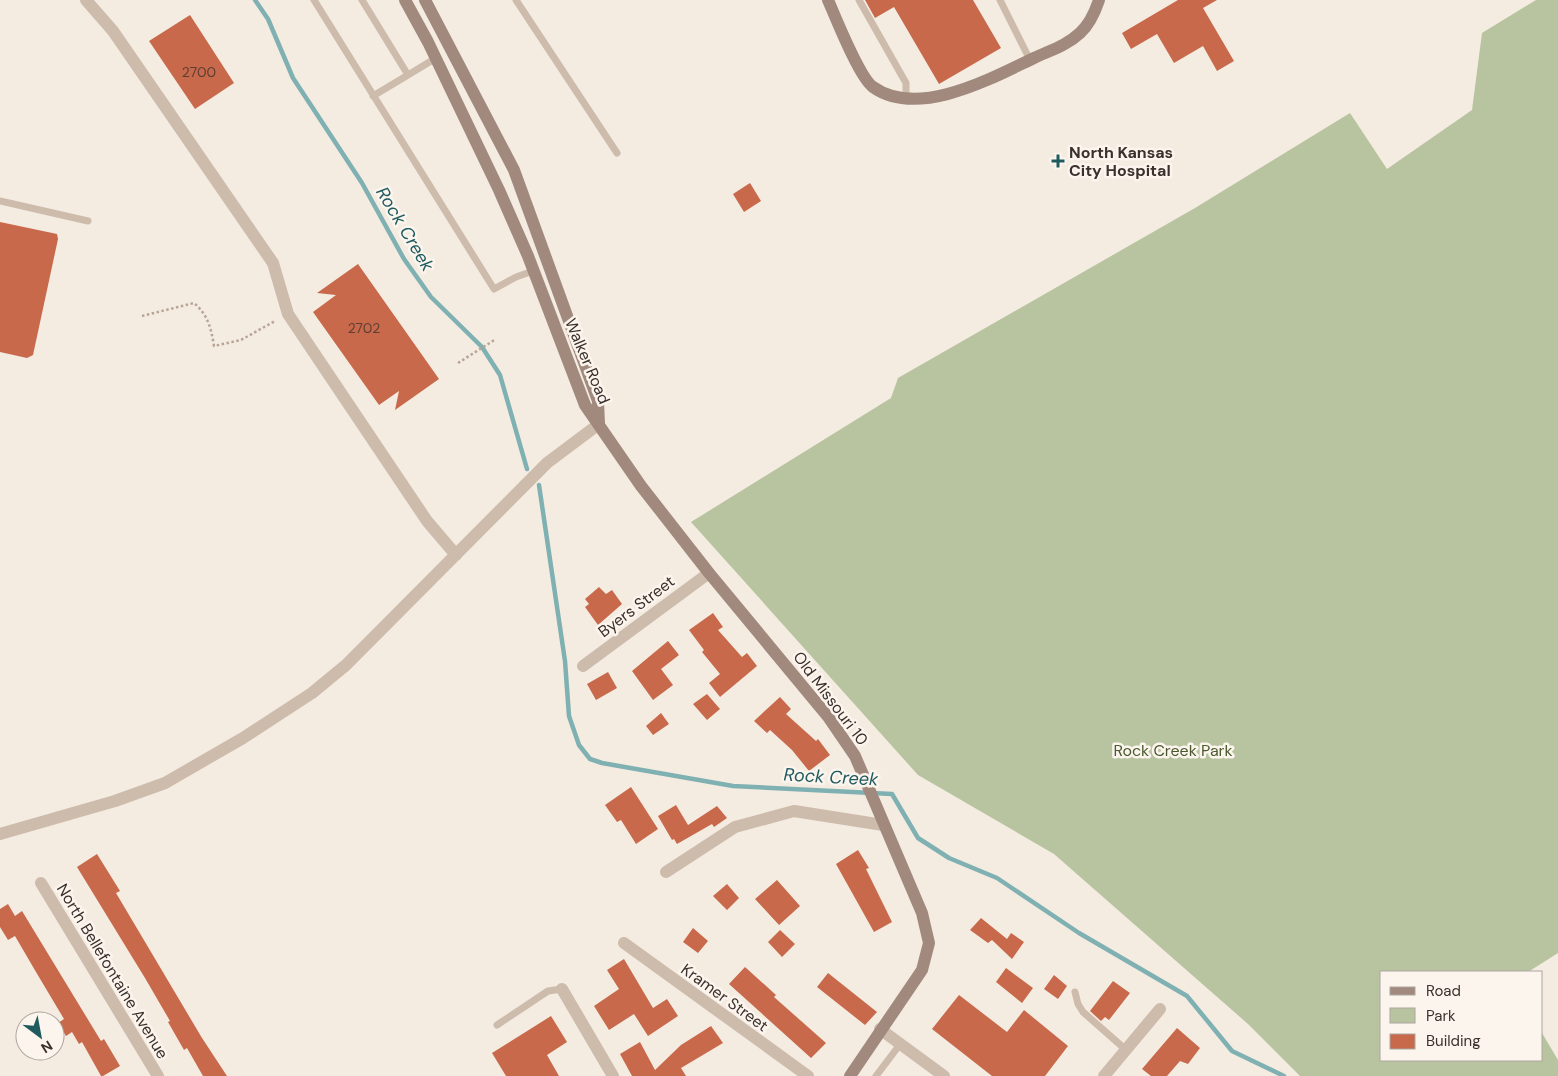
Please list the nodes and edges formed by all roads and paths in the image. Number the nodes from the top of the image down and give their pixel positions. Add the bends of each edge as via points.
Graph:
1 (86, 0) edge
2 (314, 0) edge
3 (362, 0) edge
4 (405, 0) edge
5 (425, 0) edge
6 (516, 0) edge
7 (828, 0) edge
8 (859, 0) edge
9 (1000, 0) edge
10 (1098, 0) edge
11 (452, 52) junction
12 (436, 58) junction
13 (1030, 60) junction
14 (408, 75) junction
15 (374, 96) junction
16 (906, 99) junction
17 (617, 153) dead end
18 (0, 201) edge
19 (88, 222) dead end
20 (549, 266) junction
21 (533, 271) junction
22 (288, 314) junction
23 (142, 316) dead end
24 (496, 339) dead end
25 (458, 363) dead end
26 (599, 424) junction
27 (456, 555) junction
28 (708, 573) junction
29 (583, 666) dead end
30 (883, 825) junction
31 (0, 834) edge
32 (666, 872) dead end
33 (41, 883) dead end
34 (624, 943) dead end
35 (562, 990) joint
36 (1075, 992) dead end
37 (1160, 1008) dead end
38 (497, 1025) dead end
39 (880, 1029) junction
40 (901, 1043) junction
41 (1125, 1049) junction
42 (937, 1074) edge
43 (852, 1075) edge
44 (158, 1076) edge
45 (613, 1076) edge
46 (808, 1076) edge
47 (876, 1076) edge
48 (1104, 1076) edge

1 - 22 street via 113,31 273,263
2 - 15 lane
3 - 14 lane
4 - 12 street, Walker Road
5 - 11 street, Walker Road
6 - 17 lane
7 - 16 street via 856,61 872,86 890,96
8 - 16 lane via 906,83
9 - 13 lane
10 - 13 street via 1082,31 1067,44
11 - 12 street
11 - 20 street, Walker Road via 514,170
12 - 14 lane
12 - 21 street, Walker Road via 499,190
13 - 16 street via 989,79 943,94
14 - 15 lane
15 - 21 lane via 494,290
18 - 19 lane
20 - 21 street
20 - 26 street, Walker Road via 598,401
21 - 26 street, Walker Road via 585,405
22 - 23 path via 241,340 214,346 211,326 204,311 194,303
22 - 27 street via 427,521
24 - 25 path
26 - 27 street via 547,463
26 - 28 street, Old Missouri 10 via 641,486
27 - 31 street via 346,665 312,693 243,738 165,783
28 - 29 street, Byers Street
28 - 30 street, Old Missouri 10 via 829,718 866,776
30 - 32 street via 794,811 735,827
30 - 39 street, Old Missouri 10 via 922,913 929,943 922,970
33 - 44 street, North Bellefontaine Avenue
34 - 46 street, Kramer Street
35 - 38 lane via 548,991
35 - 45 street
36 - 41 lane via 1083,1012
37 - 41 street
39 - 40 street
39 - 43 street, Old Missouri 10
40 - 42 street
40 - 47 lane
41 - 48 street

